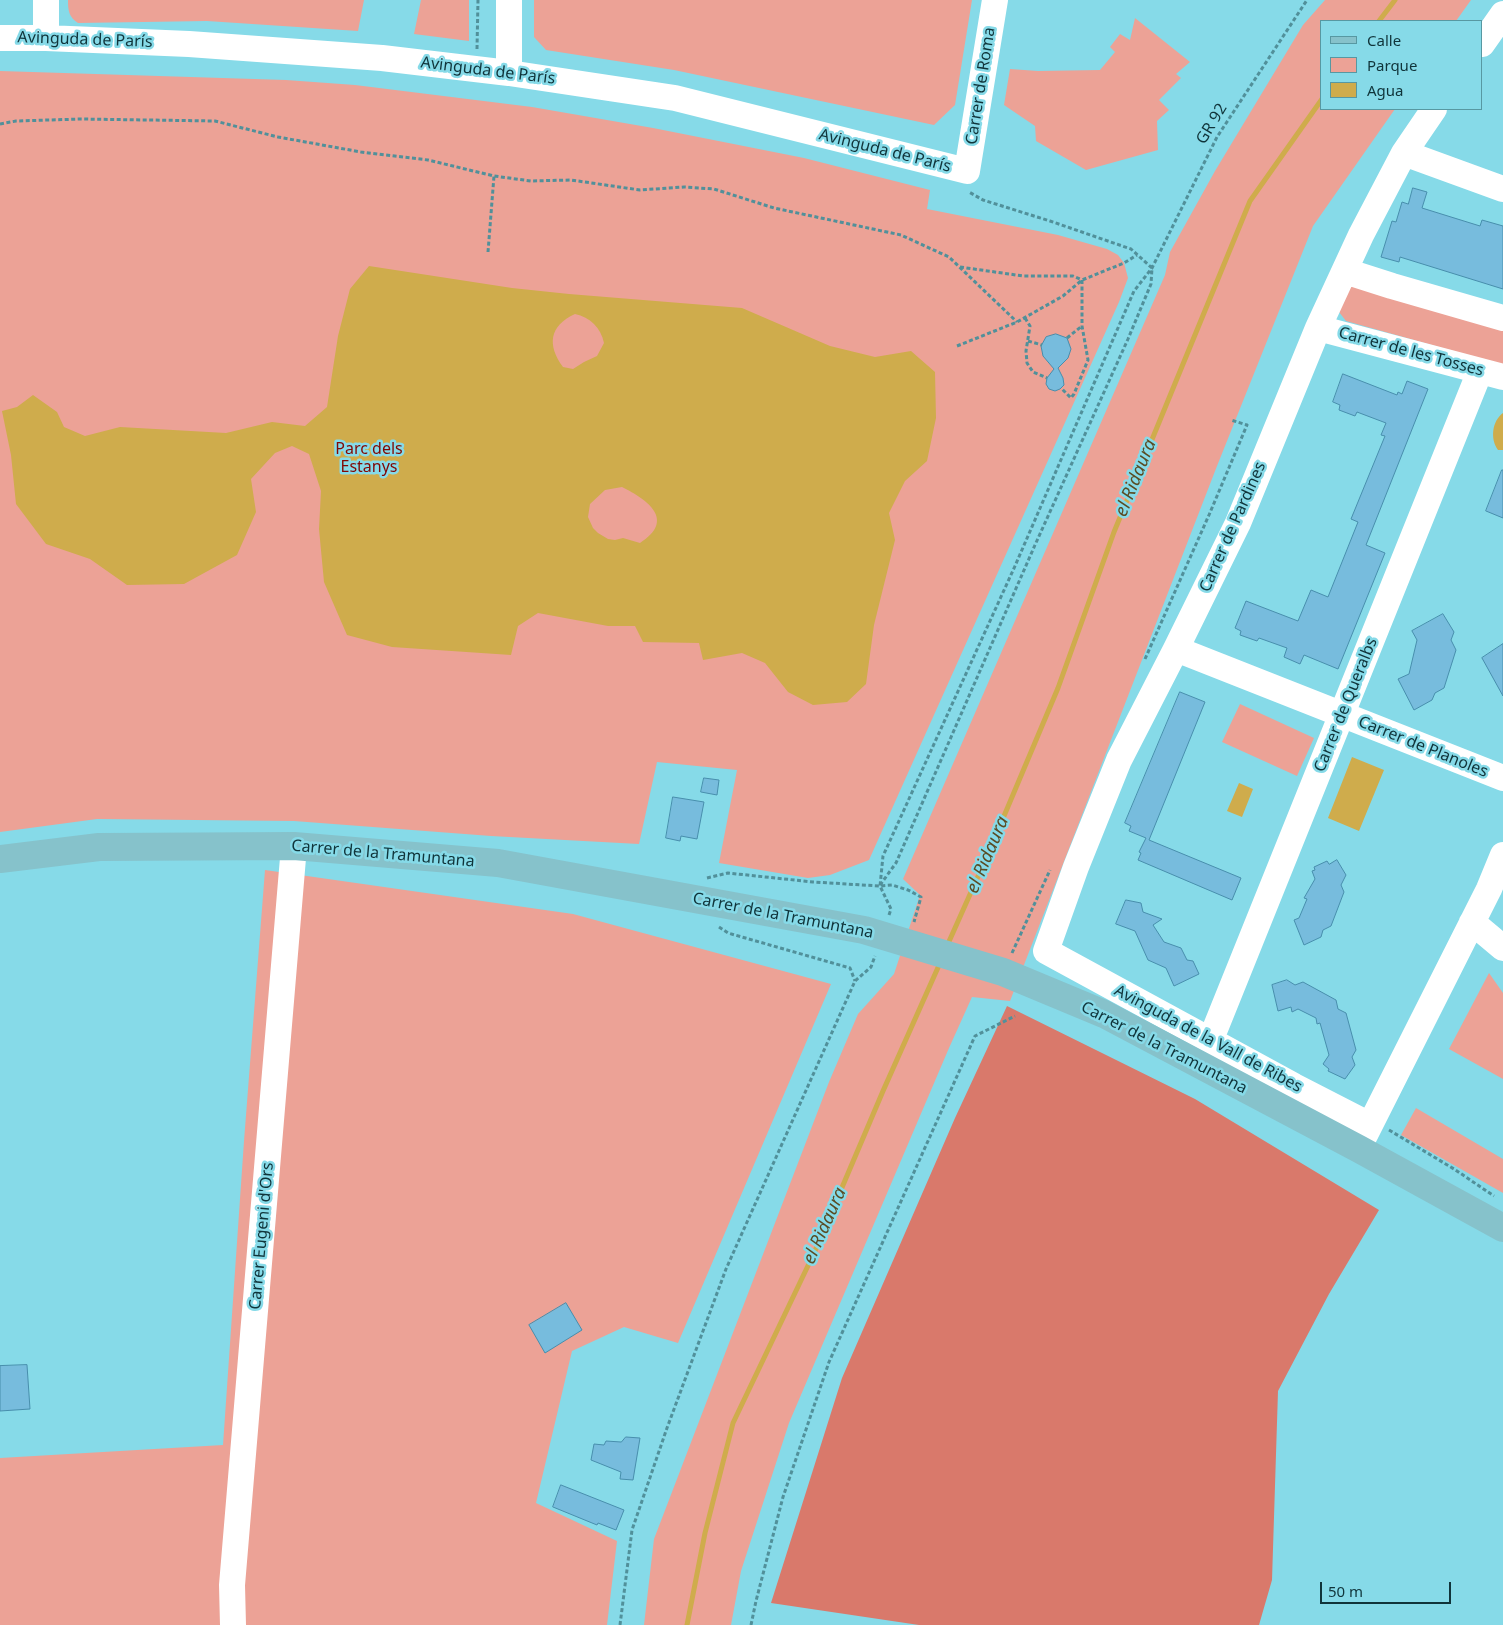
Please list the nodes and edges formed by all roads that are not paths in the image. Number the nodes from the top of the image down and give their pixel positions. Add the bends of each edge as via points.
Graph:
1 (46, 0) edge
2 (509, 0) edge
3 (995, 0) edge
4 (1503, 14) edge
5 (0, 38) edge
6 (46, 38) junction
7 (1483, 43) edge
8 (509, 73) junction
9 (1433, 110) edge
10 (1404, 153) junction
11 (967, 171) joint
12 (1503, 189) edge
13 (1345, 271) junction
14 (1503, 318) edge
15 (1318, 328) junction
16 (1492, 374) edge
17 (1176, 649) junction
18 (1342, 714) junction
19 (1503, 778) edge
20 (294, 846) junction
21 (1503, 855) edge
22 (0, 858) edge
23 (1472, 922) junction
24 (1503, 948) edge
25 (1046, 951) joint
26 (1211, 1039) junction
27 (1372, 1121) junction
28 (1358, 1149) junction
29 (1503, 1228) edge
30 (233, 1625) edge

1 - 6 street
2 - 8 street
3 - 11 street, Carrer de Roma
4 - 7 street
5 - 6 street, Avinguda de París
6 - 8 street, Avinguda de París via 373,57
8 - 11 street, Avinguda de París via 675,98
9 - 10 street, Carrer de Pardines
10 - 12 street
10 - 13 street, Carrer de Pardines
13 - 14 street
13 - 15 street, Carrer de Pardines
15 - 16 street, Carrer de les Tosses
15 - 17 street, Carrer de Pardines via 1238,524
16 - 18 street, Carrer de Queralbs
17 - 18 street, Carrer de Planoles
17 - 25 street, Carrer de Pardines via 1119,760
18 - 19 street, Carrer de Planoles
18 - 26 street, Carrer de Queralbs
20 - 22 main road, Carrer de la Tramuntana via 99,847
20 - 28 main road, Carrer de la Tramuntana via 498,863 864,930 1003,972 1104,1014
20 - 30 street, Carrer Eugeni d'Ors via 232,1585
21 - 23 street
23 - 24 street
23 - 27 street
25 - 26 street, Avinguda de la Vall de Ribes
26 - 27 street, Avinguda de la Vall de Ribes via 1294,1086
27 - 28 street
28 - 29 main road, Carrer de la Tramuntana

